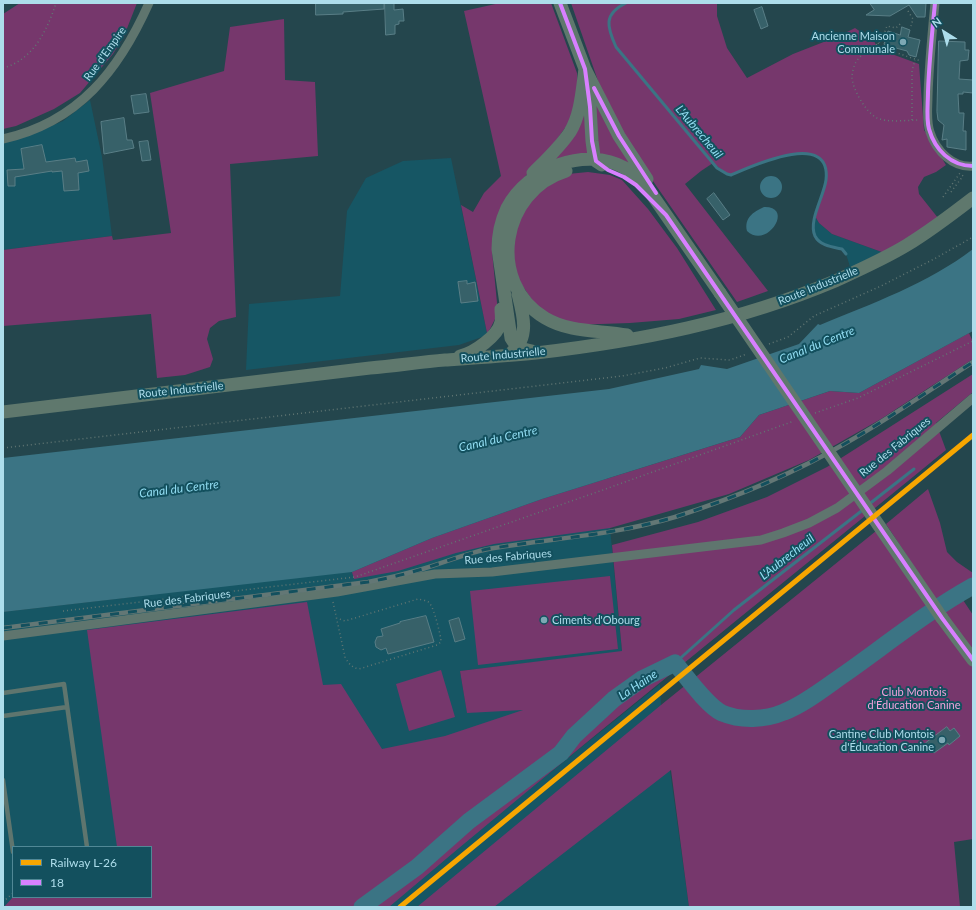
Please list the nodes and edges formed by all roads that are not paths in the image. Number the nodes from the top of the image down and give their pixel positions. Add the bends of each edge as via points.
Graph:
1 (149, 3) edge
2 (560, 3) edge
3 (935, 3) edge
4 (585, 69) junction
5 (3, 138) edge
6 (596, 160) junction
7 (970, 166) edge
8 (608, 170) junction
9 (521, 189) junction
10 (973, 198) edge
11 (666, 215) junction
12 (680, 235) junction
13 (498, 249) junction
14 (515, 286) junction
15 (643, 337) junction
16 (518, 346) junction
17 (538, 353) junction
18 (507, 356) junction
19 (442, 360) junction
20 (973, 398) edge
21 (3, 412) edge
22 (3, 636) edge
23 (973, 660) edge
24 (3, 693) edge
25 (67, 707) junction
26 (3, 716) edge
27 (3, 780) edge
28 (12, 846) edge
29 (87, 846) edge

1 - 5 street, Rue d'Empire via 119,60 95,90 54,120
2 - 4 main road
3 - 7 street via 929,63 930,132 945,155 956,164
4 - 6 main road
4 - 9 main road via 580,107 571,131
4 - 12 main road via 619,136 673,217
6 - 8 main road
6 - 9 main road via 555,166 544,171
6 - 11 main road via 615,164 632,172 646,186
8 - 11 main road via 636,185
8 - 14 main road via 578,169 564,172 546,180 526,199 513,221 510,232 510,271
9 - 13 main road via 501,222
10 - 15 main road, Route Industrielle via 906,246 808,292 758,310 696,327
11 - 12 main road
12 - 23 main road, bridge
13 - 16 main road via 509,332 514,344
13 - 19 main road via 501,312 498,329 467,355
14 - 15 main road via 531,307 553,322 578,330
14 - 16 main road via 524,320
15 - 17 main road, Route Industrielle
16 - 17 main road
16 - 18 main road
17 - 18 main road, Route Industrielle
18 - 19 main road, Route Industrielle
19 - 21 main road, Route Industrielle
20 - 22 street, Rue des Fabriques via 887,471 837,508 783,534 761,540 492,572 435,574 331,592
24 - 25 lane via 64,684
25 - 26 lane
25 - 29 lane
27 - 28 lane

